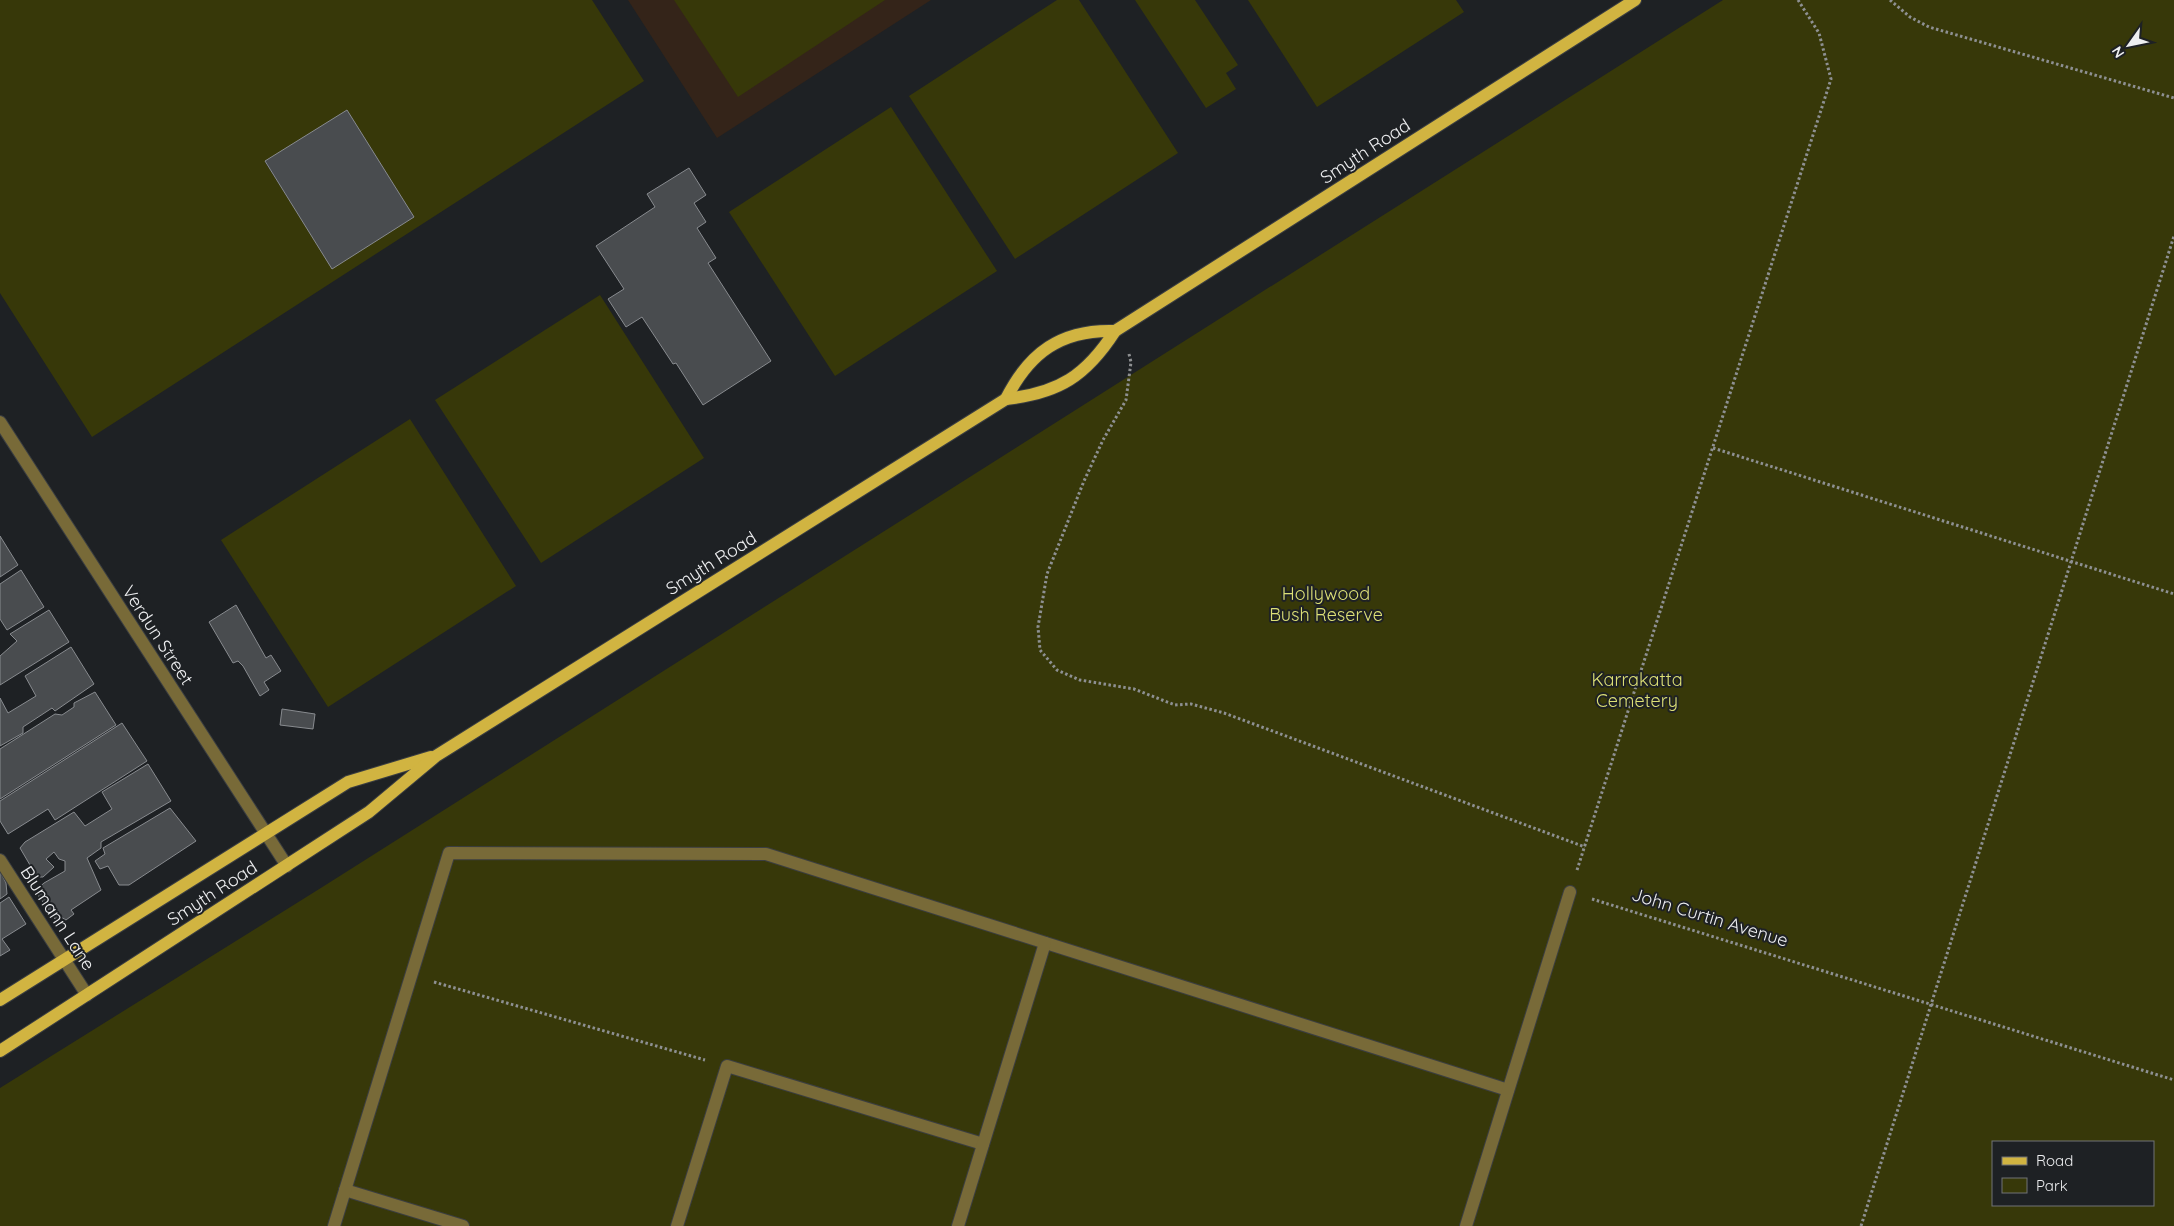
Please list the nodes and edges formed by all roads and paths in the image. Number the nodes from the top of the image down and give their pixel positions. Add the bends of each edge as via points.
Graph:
1 (1635, 0) edge
2 (1798, 0) edge
3 (1890, 0) edge
4 (2174, 98) edge
5 (2174, 236) edge
6 (1119, 329) junction
7 (1006, 399) junction
8 (0, 422) edge
9 (1713, 448) junction
10 (2070, 562) junction
11 (2174, 594) edge
12 (436, 756) junction
13 (266, 833) junction
14 (1585, 847) junction
15 (0, 860) edge
16 (287, 866) junction
17 (1570, 892) junction
18 (1045, 943) junction
19 (64, 960) junction
20 (411, 975) junction
21 (87, 995) junction
22 (0, 1000) edge
23 (1930, 1004) junction
24 (0, 1051) edge
25 (727, 1066) junction
26 (2174, 1080) edge
27 (1508, 1090) junction
28 (983, 1144) junction
29 (345, 1190) junction
30 (334, 1226) edge
31 (463, 1226) edge
32 (677, 1226) edge
33 (958, 1226) edge
34 (1466, 1226) edge
35 (1861, 1226) edge

1 - 6 main road, Smyth Road
2 - 9 path via 1819,34 1831,79
3 - 4 path via 1910,17 1929,27
5 - 10 path
6 - 7 main road, Smyth Road via 1099,355 1068,381 1049,391
6 - 7 main road, Smyth Road via 1082,334 1043,350 1016,379
6 - 14 path via 1131,362 1126,400 1102,440 1047,574 1038,627 1039,642 1040,650 1057,670 1080,680 1134,688 1175,705 1191,704 1224,713
7 - 12 main road, Smyth Road
8 - 13 street, Verdun Street
9 - 10 path
9 - 14 path
10 - 11 path
10 - 23 path
12 - 13 main road, Smyth Road via 348,782
12 - 16 main road, Smyth Road via 369,812
13 - 16 street, Verdun Street
13 - 19 main road, Smyth Road
14 - 17 path
15 - 19 street, Blumann Lane
16 - 21 main road, Smyth Road
17 - 23 path, John Curtin Avenue
17 - 27 street
18 - 20 street via 766,854 449,853
18 - 27 street
18 - 28 street
19 - 21 street, Blumann Lane
19 - 22 main road, Smyth Road
20 - 25 path
20 - 29 street
21 - 24 main road, Smyth Road
23 - 26 path, John Curtin Avenue
23 - 35 path
25 - 28 street
25 - 32 street
27 - 34 street
28 - 33 street
29 - 30 street
29 - 31 street

